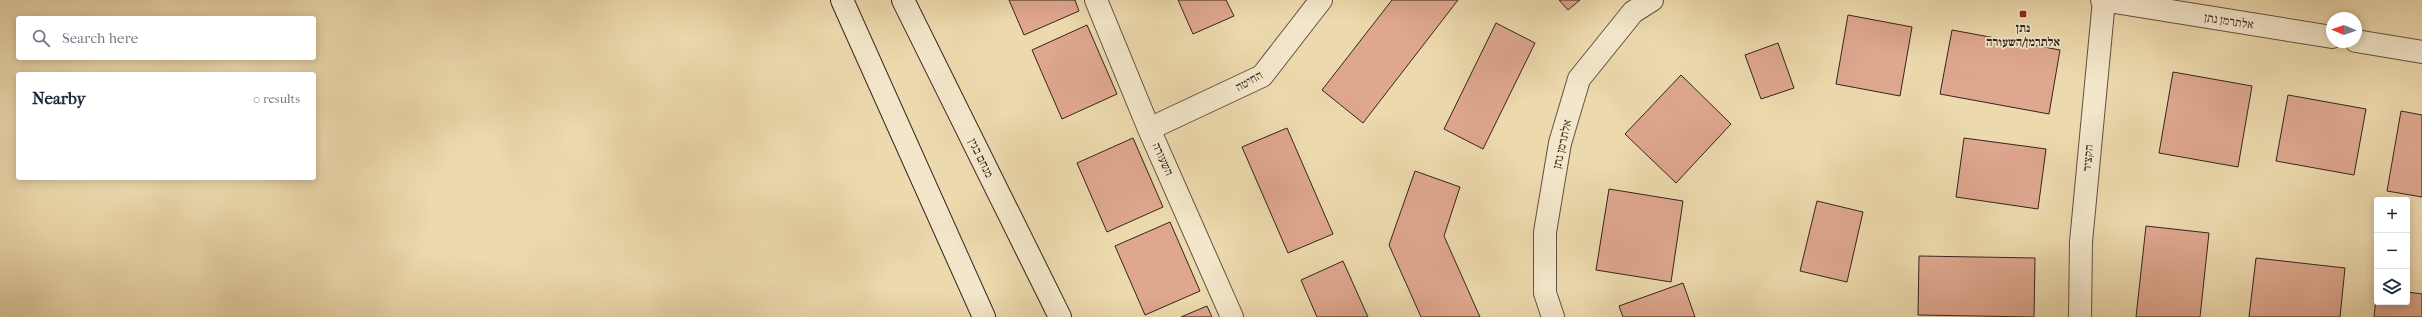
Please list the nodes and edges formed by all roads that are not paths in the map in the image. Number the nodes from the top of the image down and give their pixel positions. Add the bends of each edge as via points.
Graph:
1 (842, 0) edge
2 (903, 0) edge
3 (1096, 0) edge
4 (1321, 0) edge
5 (1652, 0) edge
6 (2103, 0) edge
7 (2326, 36) edge
8 (2362, 42) edge
9 (2422, 52) edge
10 (1149, 129) junction
11 (984, 317) edge
12 (1060, 317) edge
13 (1232, 317) edge
14 (1553, 317) edge
15 (2080, 317) edge

1 - 11 street
2 - 12 street, מנחם בגין
3 - 10 street, השעורה
4 - 10 street, החיטה via 1262,76
5 - 14 street, אלתרמן נתן via 1633,12 1579,79 1560,143 1545,232 1545,292
6 - 7 street, אלתרמן נתן
6 - 15 street, הקציר via 2081,242
8 - 9 street
10 - 13 street, השעורה

